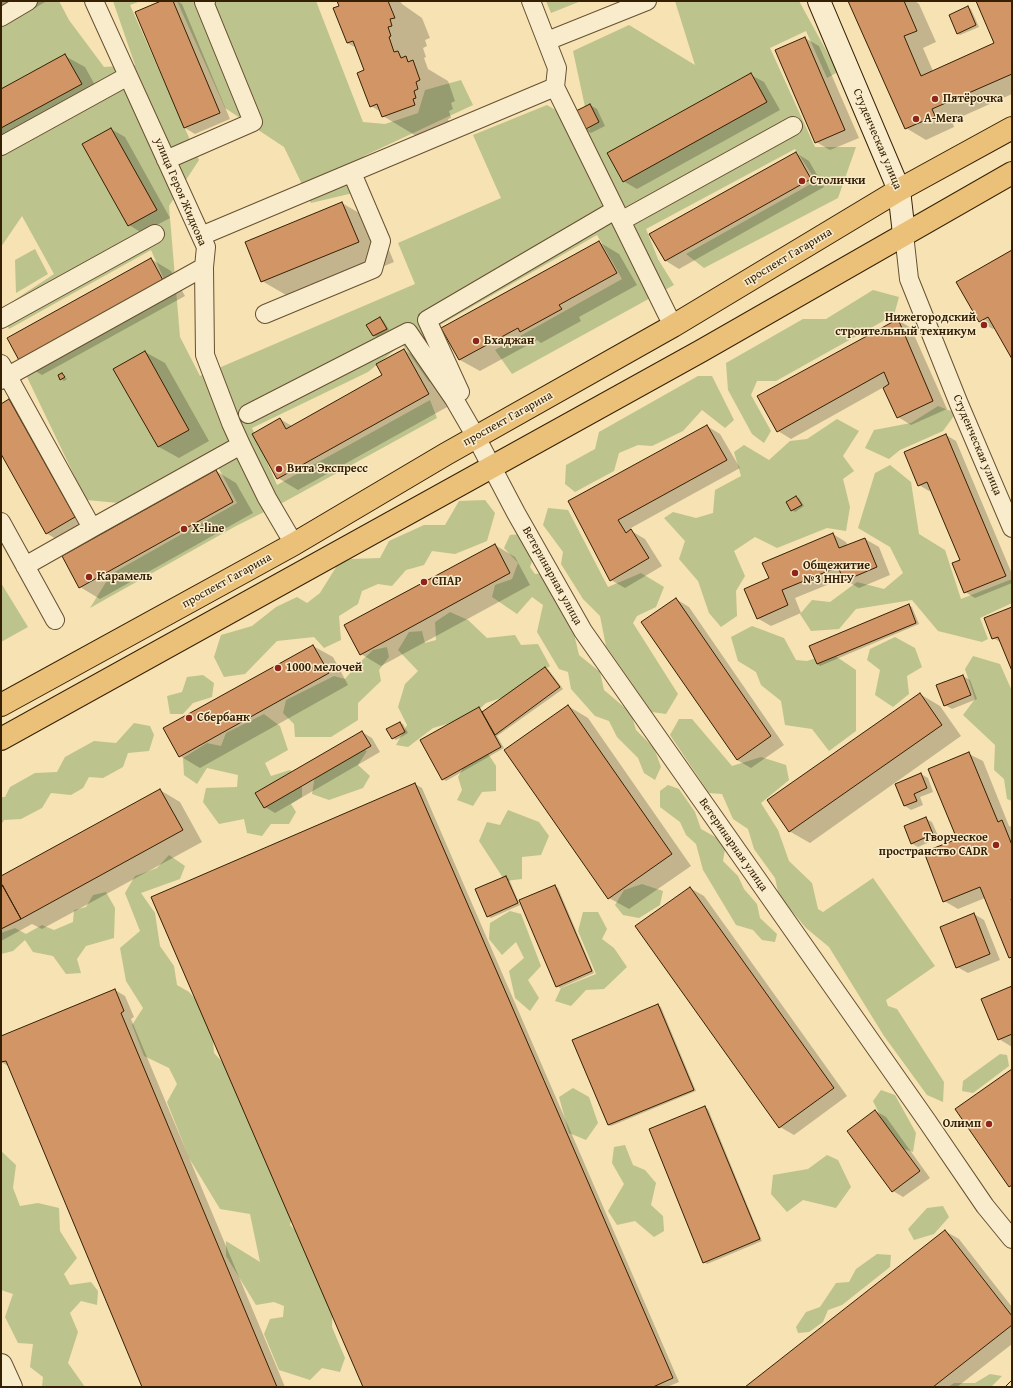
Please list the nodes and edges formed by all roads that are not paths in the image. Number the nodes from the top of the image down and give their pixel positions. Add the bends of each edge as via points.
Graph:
1 (28, 1) edge
2 (94, 1) edge
3 (206, 1) edge
4 (531, 1) edge
5 (647, 1) edge
6 (819, 1) edge
7 (1, 17) edge
8 (547, 41) junction
9 (128, 76) junction
10 (555, 87) junction
11 (793, 126) dead end
12 (1012, 128) edge
13 (1, 146) edge
14 (166, 160) junction
15 (352, 173) junction
16 (1012, 173) edge
17 (899, 190) junction
18 (618, 216) junction
19 (155, 234) dead end
20 (904, 234) junction
21 (201, 236) junction
22 (204, 267) junction
23 (265, 314) dead end
24 (1, 319) edge
25 (673, 326) junction
26 (3, 373) edge
27 (248, 414) dead end
28 (480, 435) junction
29 (241, 445) junction
30 (492, 467) junction
31 (1, 522) edge
32 (92, 528) junction
33 (1012, 528) edge
34 (294, 544) junction
35 (25, 566) junction
36 (54, 620) dead end
37 (1, 705) edge
38 (1, 739) edge
39 (1012, 1239) edge
40 (1, 1365) edge
41 (11, 1387) edge

1 - 7 street
2 - 9 street, улица Героя Жидкова
3 - 14 street via 204,2 253,122
4 - 8 street
5 - 8 street
6 - 17 main road, Студенческая улица
8 - 10 street via 558,68
9 - 13 street
9 - 14 street, улица Героя Жидкова
10 - 15 street
10 - 18 street
11 - 18 street
12 - 17 main road, проспект Гагарина
14 - 21 street, улица Героя Жидкова
15 - 21 street
15 - 23 street via 381,241 373,269
16 - 20 main road
17 - 20 main road, Студенческая улица
17 - 25 main road, проспект Гагарина
18 - 25 street
18 - 28 street via 427,320
19 - 24 street
20 - 30 main road
20 - 33 street, Студенческая улица via 909,280
21 - 22 street, улица Героя Жидкова via 206,247
22 - 26 street
22 - 29 street, улица Героя Жидкова via 205,355
25 - 28 main road, проспект Гагарина
26 - 32 street
27 - 28 street via 408,332
28 - 30 street, Ветеринарная улица
28 - 34 main road, проспект Гагарина
29 - 32 street
29 - 34 street, улица Героя Жидкова via 267,498
30 - 38 main road
30 - 39 street, Ветеринарная улица via 582,631 985,1206
31 - 35 street
32 - 35 street
34 - 37 main road, проспект Гагарина
35 - 36 street
40 - 41 main road

